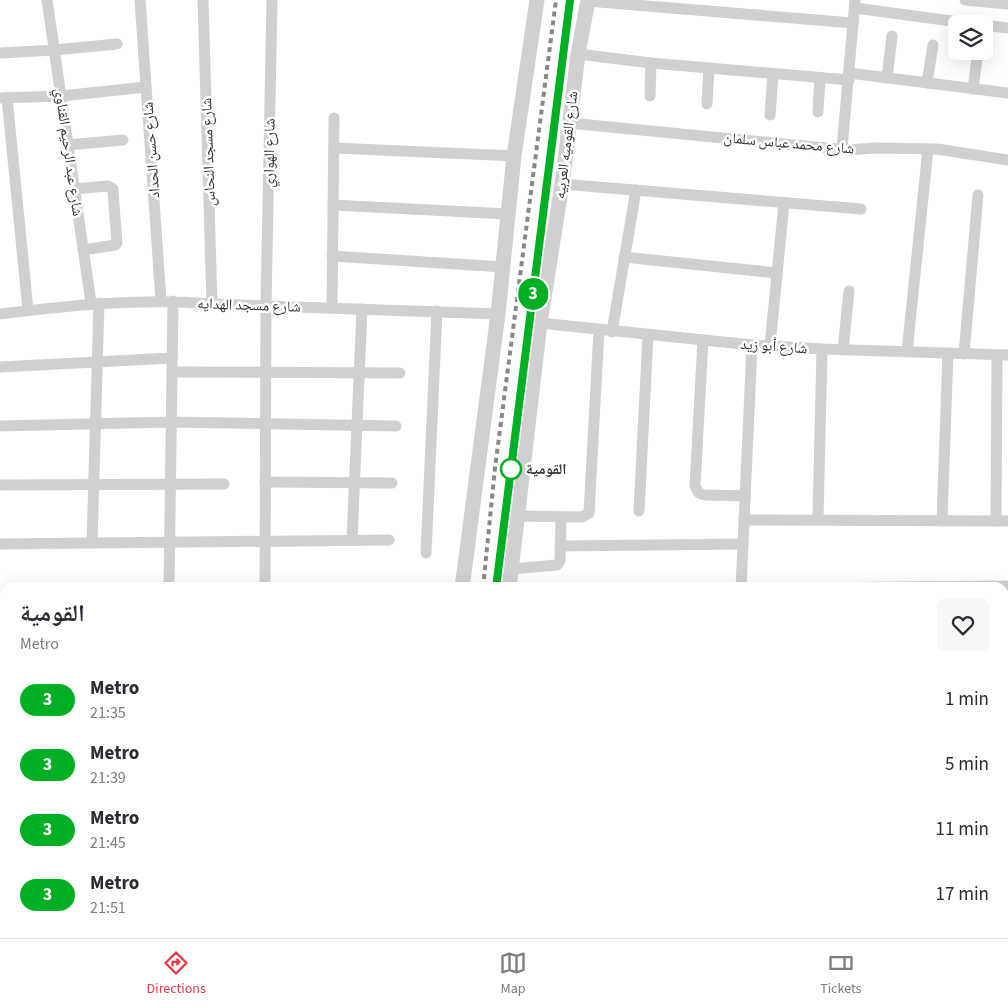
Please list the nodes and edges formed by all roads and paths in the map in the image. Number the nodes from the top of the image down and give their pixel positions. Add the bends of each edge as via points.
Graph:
1 (47, 0) edge
2 (140, 0) edge
3 (203, 0) edge
4 (272, 0) edge
5 (537, 0) edge
6 (587, 0) edge
7 (965, 0) edge
8 (855, 4) edge
9 (1008, 4) edge
10 (948, 20) edge
11 (853, 24) junction
12 (993, 26) edge
13 (1008, 28) edge
14 (892, 36) dead end
15 (117, 44) dead end
16 (933, 45) dead end
17 (54, 50) junction
18 (0, 53) edge
19 (578, 54) junction
20 (977, 60) edge
21 (651, 63) junction
22 (709, 68) junction
23 (773, 74) junction
24 (849, 77) junction
25 (820, 78) junction
26 (887, 78) junction
27 (927, 83) junction
28 (146, 88) junction
29 (973, 89) junction
30 (1008, 93) edge
31 (61, 96) junction
32 (650, 96) dead end
33 (3, 98) edge
34 (707, 104) dead end
35 (818, 112) dead end
36 (770, 115) dead end
37 (334, 118) dead end
38 (569, 123) junction
39 (123, 140) dead end
40 (68, 145) junction
41 (334, 148) junction
42 (842, 149) junction
43 (928, 149) junction
44 (514, 156) junction
45 (1008, 160) edge
46 (562, 184) junction
47 (74, 189) junction
48 (636, 190) junction
49 (978, 195) dead end
50 (784, 202) junction
51 (333, 205) junction
52 (862, 209) dead end
53 (508, 214) junction
54 (83, 250) junction
55 (332, 256) junction
56 (624, 257) junction
57 (503, 267) junction
58 (777, 273) junction
59 (849, 291) dead end
60 (167, 301) junction
61 (95, 303) junction
62 (212, 304) junction
63 (266, 306) junction
64 (332, 308) junction
65 (362, 309) junction
66 (28, 310) junction
67 (437, 311) junction
68 (0, 314) edge
69 (498, 314) junction
70 (540, 323) junction
71 (599, 330) junction
72 (612, 332) junction
73 (648, 335) junction
74 (703, 340) junction
75 (752, 345) junction
76 (770, 346) junction
77 (822, 350) junction
78 (843, 350) junction
79 (907, 352) junction
80 (948, 353) junction
81 (964, 354) junction
82 (1003, 355) edge
83 (172, 358) junction
84 (97, 362) junction
85 (0, 367) edge
86 (172, 372) junction
87 (266, 372) junction
88 (360, 373) junction
89 (400, 373) dead end
90 (172, 422) junction
91 (96, 424) junction
92 (266, 424) junction
93 (357, 425) junction
94 (0, 426) edge
95 (396, 426) dead end
96 (266, 482) junction
97 (355, 483) junction
98 (392, 483) dead end
99 (94, 484) junction
100 (171, 484) junction
101 (224, 484) dead end
102 (0, 485) edge
103 (745, 496) junction
104 (639, 511) dead end
105 (518, 516) junction
106 (561, 518) junction
107 (744, 520) junction
108 (818, 520) junction
109 (942, 521) junction
110 (996, 521) junction
111 (1008, 521) edge
112 (352, 540) junction
113 (390, 540) dead end
114 (265, 541) junction
115 (92, 543) junction
116 (170, 543) junction
117 (0, 544) edge
118 (743, 544) junction
119 (560, 546) junction
120 (426, 553) dead end
121 (512, 569) junction
122 (169, 582) edge
123 (265, 582) edge
124 (463, 582) edge
125 (510, 582) edge
126 (741, 582) edge

1 - 17 street, شارع عبد الرحيم القناوي
2 - 28 street, شارع حسن الحداد
3 - 62 street, شارع مسجد النحاس
4 - 63 street, شارع الهواري
5 - 44 street
6 - 11 street
6 - 19 street, شارع القوميه العربيه
7 - 9 street
8 - 10 street
8 - 11 street
11 - 24 street
12 - 13 street
14 - 26 street
15 - 17 street
16 - 27 street
17 - 18 street
17 - 31 street, شارع عبد الرحيم القناوي
19 - 21 street
19 - 38 street, شارع القوميه العربيه
20 - 29 street
21 - 22 street
21 - 32 street
22 - 23 street
22 - 34 street
23 - 25 street
23 - 36 street
24 - 25 street
24 - 26 street
24 - 42 street
25 - 35 street
26 - 27 street
27 - 29 street
28 - 31 street
28 - 60 street, شارع حسن الحداد
29 - 30 street
31 - 33 street
31 - 40 street, شارع عبد الرحيم القناوي
33 - 66 street
37 - 41 street
38 - 42 street, شارع محمد عباس سلمان
38 - 46 street, شارع القوميه العربيه
39 - 40 street
40 - 47 street, شارع عبد الرحيم القناوي
41 - 44 street
41 - 51 street
42 - 43 street, شارع محمد عباس سلمان
43 - 45 street, شارع محمد عباس سلمان
43 - 79 street
44 - 53 street
46 - 48 street
46 - 70 street, شارع القوميه العربيه
47 - 54 street, شارع عبد الرحيم القناوي
47 - 54 street via 108,186 113,192 117,243
48 - 50 street
48 - 56 street
49 - 81 street
50 - 52 street
50 - 58 street
51 - 53 street
51 - 55 street
53 - 57 street
54 - 61 street, شارع عبد الرحيم القناوي
55 - 57 street
55 - 64 street
56 - 58 street
56 - 72 street
57 - 69 street
58 - 76 street
59 - 78 street
60 - 61 street, شارع مسجد الهدايه
60 - 62 street, شارع مسجد الهدايه
60 - 83 street, شارع حسن الحداد
61 - 66 street, شارع مسجد الهدايه
61 - 84 street, شارع عبد الرحيم القناوي
62 - 63 street, شارع مسجد الهدايه
63 - 64 street, شارع مسجد الهدايه
63 - 87 street, شارع الهواري
64 - 65 street, شارع مسجد الهدايه
65 - 67 street, شارع مسجد الهدايه
65 - 88 street
66 - 68 street, شارع مسجد الهدايه
67 - 69 street, شارع مسجد الهدايه
67 - 120 street
69 - 124 street
70 - 71 street, شارع أبو زيد
70 - 105 street, شارع القوميه العربيه
71 - 72 street, شارع أبو زيد
71 - 106 street via 590,511 585,517
72 - 73 street, شارع أبو زيد
73 - 74 street, شارع أبو زيد
73 - 104 street
74 - 75 street, شارع أبو زيد
74 - 103 street via 695,486 704,495
75 - 76 street, شارع أبو زيد
75 - 103 street
76 - 77 street, شارع أبو زيد
77 - 78 street, شارع أبو زيد
77 - 108 street
78 - 79 street, شارع أبو زيد
79 - 80 street, شارع أبو زيد
80 - 81 street, شارع أبو زيد
80 - 109 street
81 - 82 street, شارع أبو زيد
82 - 110 street
83 - 84 street
83 - 86 street, شارع حسن الحداد
84 - 85 street
84 - 91 street, شارع عبد الرحيم القناوي
86 - 87 street
86 - 90 street, شارع حسن الحداد
87 - 88 street
87 - 92 street, شارع الهواري
88 - 89 street
88 - 93 street
90 - 91 street
90 - 92 street
90 - 100 street, شارع حسن الحداد
91 - 94 street
91 - 99 street, شارع عبد الرحيم القناوي
92 - 93 street
92 - 96 street, شارع الهواري
93 - 95 street
93 - 97 street
96 - 97 street
96 - 114 street, شارع الهواري
97 - 98 street
97 - 112 street
99 - 100 street
99 - 102 street
99 - 115 street, شارع عبد الرحيم القناوي
100 - 101 street
100 - 116 street, شارع حسن الحداد
103 - 107 street
105 - 106 street
105 - 121 street, شارع القوميه العربيه
106 - 119 street
107 - 108 street
107 - 118 street
108 - 109 street
109 - 110 street
110 - 111 street
112 - 113 street
112 - 114 street
114 - 116 street
114 - 123 street, شارع الهواري
115 - 116 street
115 - 117 street
116 - 122 street, شارع حسن الحداد
118 - 119 street
118 - 126 street
119 - 121 street via 560,561 554,567
121 - 125 street, شارع القوميه العربيه

